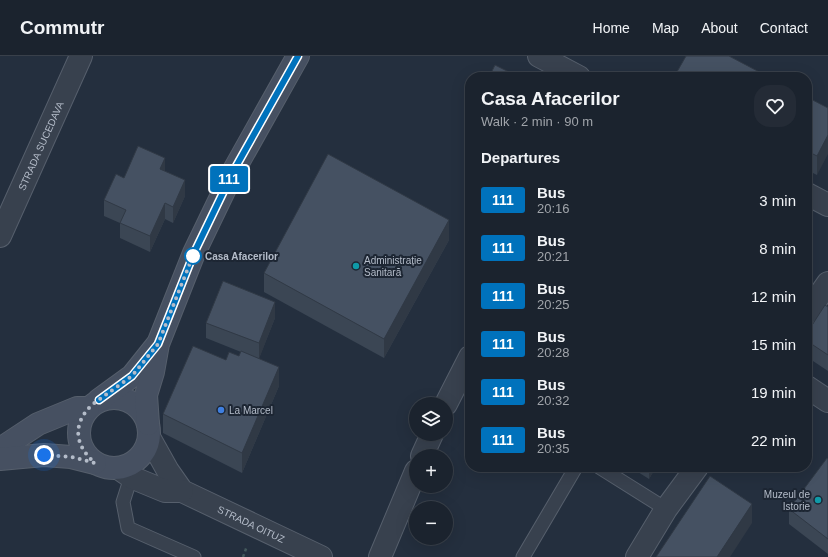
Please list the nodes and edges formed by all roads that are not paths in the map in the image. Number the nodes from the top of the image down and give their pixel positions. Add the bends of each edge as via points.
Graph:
1 (81, 56) edge
2 (298, 56) edge
3 (538, 56) edge
4 (569, 72) edge
5 (812, 197) edge
6 (828, 205) edge
7 (0, 236) edge
8 (828, 283) edge
9 (812, 306) edge
10 (158, 344) junction
11 (465, 368) edge
12 (812, 391) edge
13 (450, 397) edge
14 (828, 401) edge
15 (93, 404) junction
16 (149, 430) junction
17 (0, 449) edge
18 (0, 459) edge
19 (95, 463) junction
20 (573, 472) edge
21 (607, 472) edge
22 (693, 472) edge
23 (124, 473) junction
24 (409, 488) edge
25 (182, 491) junction
26 (666, 509) junction
27 (194, 557) edge
28 (321, 557) edge
29 (380, 557) edge
30 (523, 557) edge
31 (637, 557) edge

1 - 7 street, STRADA SUCEDAVA
2 - 10 street via 234,170 194,253
3 - 4 street
5 - 6 street
8 - 9 street
10 - 15 street via 132,376
10 - 16 street via 146,395
11 - 13 street
12 - 14 street
15 - 16 street via 109,397 129,400 145,415
15 - 17 street via 38,424
15 - 19 street via 82,417 78,437 81,447
16 - 23 street via 146,448
16 - 25 street, STRADA OITUZ via 168,471
18 - 19 street via 44,455 72,457
19 - 23 street
20 - 30 lane
21 - 26 lane
22 - 26 street
23 - 25 street, STRADA OITUZ via 165,492
23 - 27 lane via 123,502 128,528
24 - 29 street
25 - 28 street, STRADA OITUZ
26 - 31 street

